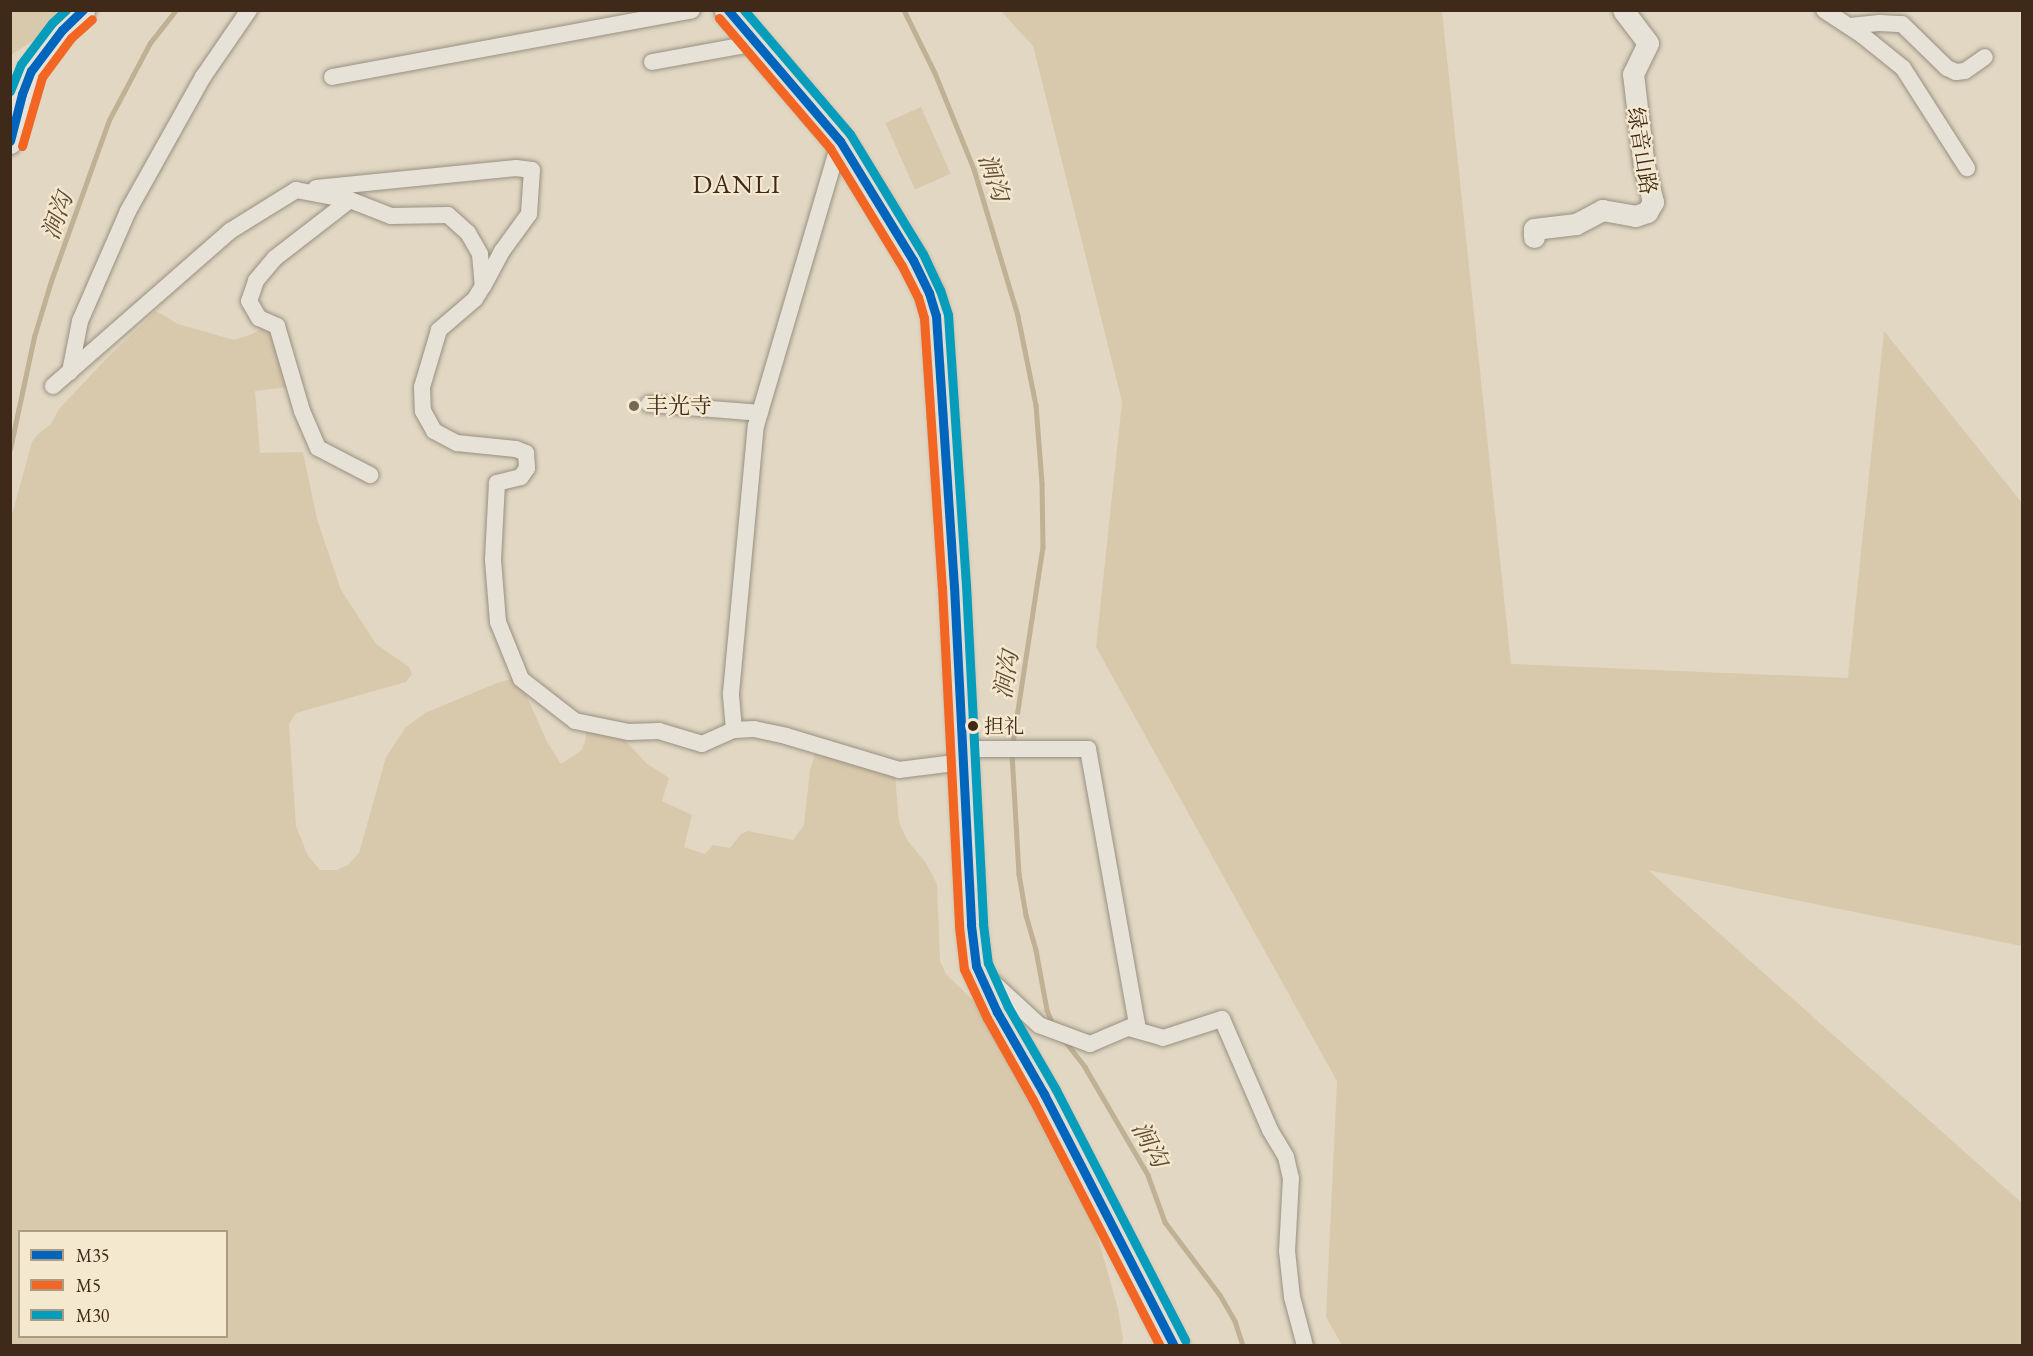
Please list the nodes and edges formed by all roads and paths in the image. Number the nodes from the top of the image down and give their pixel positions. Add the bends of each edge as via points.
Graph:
1 (84, 10) edge
2 (249, 10) edge
3 (692, 10) edge
4 (728, 10) edge
5 (1623, 10) edge
6 (1824, 10) edge
7 (1850, 26) junction
8 (757, 43) junction
9 (1985, 57) dead end
10 (652, 62) dead end
11 (332, 77) dead end
12 (840, 141) junction
13 (10, 143) edge
14 (1967, 168) dead end
15 (296, 190) junction
16 (350, 200) junction
17 (1534, 237) dead end
18 (483, 286) junction
19 (70, 372) junction
20 (53, 386) dead end
21 (649, 404) dead end
22 (760, 413) junction
23 (370, 475) dead end
24 (734, 730) junction
25 (962, 756) junction
26 (976, 966) junction
27 (1129, 1028) junction
28 (1174, 1346) edge
29 (1305, 1346) edge

1 - 13 street via 62,30 31,71
2 - 19 street via 203,77 128,211 80,321
3 - 11 street
4 - 8 highway
5 - 17 street, 绿音山路 via 1648,43 1633,74 1644,167 1653,202 1647,212 1635,216 1602,210 1576,224 1534,229
6 - 7 street
7 - 9 street via 1902,24 1956,72 1965,71
7 - 14 street via 1903,69
8 - 10 street
8 - 12 highway
12 - 22 street
12 - 25 highway via 913,260 936,316
15 - 16 street
15 - 18 street via 516,168 532,170 529,214
15 - 19 street via 230,231
16 - 18 street via 391,216 448,215 468,233 480,254
16 - 23 street via 276,258 255,281 249,301 259,318 277,326 302,411 318,448
18 - 24 street via 475,299 439,330 422,387 423,411 434,432 457,442 516,448 526,453 527,468 521,477 497,483 493,560 498,622 521,679 575,721 628,732 660,731 702,744
19 - 20 street
21 - 22 street
22 - 24 street via 731,693
24 - 25 street via 754,729 786,736 898,770
25 - 26 highway
25 - 27 street via 992,747 1088,749 1137,1024
26 - 27 street via 1039,1025 1090,1044
26 - 28 highway
27 - 29 street via 1163,1038 1222,1019 1270,1130 1286,1157 1291,1178 1287,1251 1292,1297

